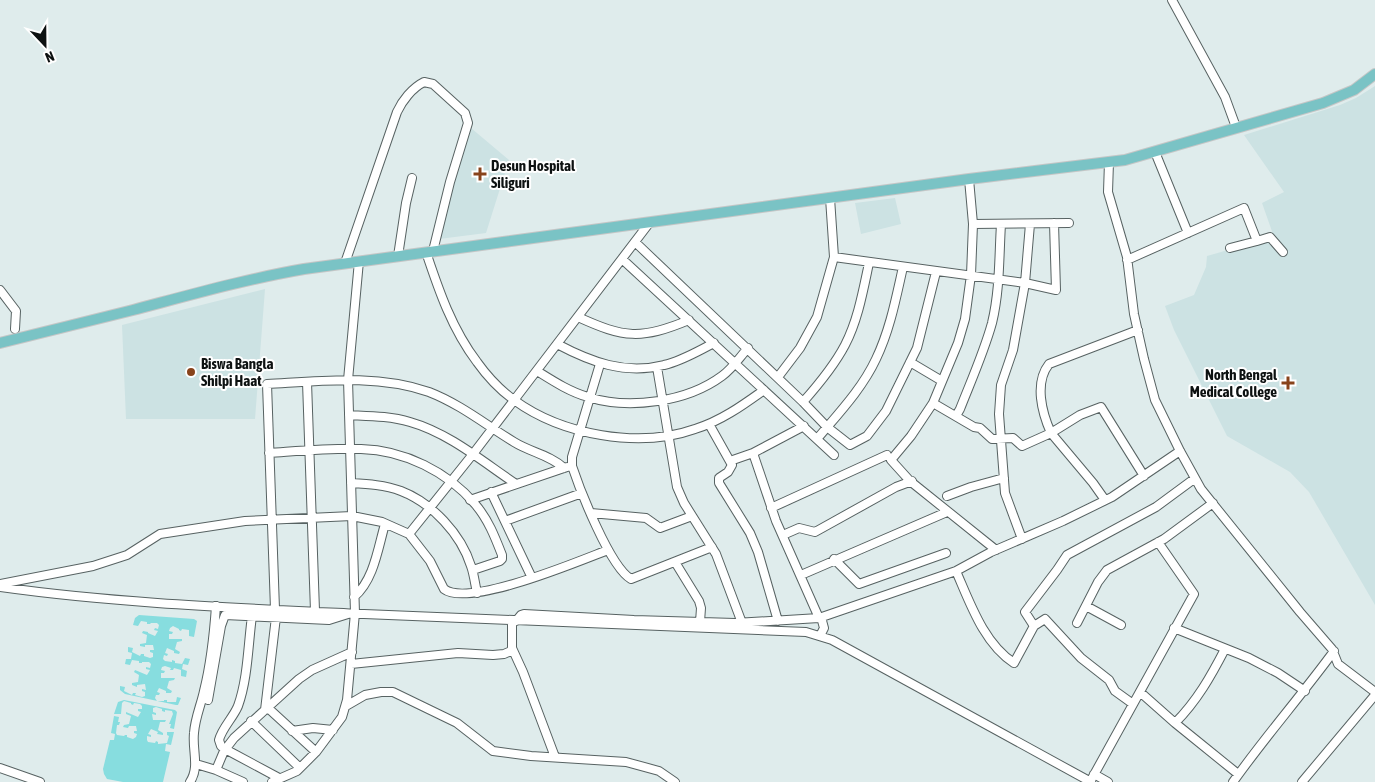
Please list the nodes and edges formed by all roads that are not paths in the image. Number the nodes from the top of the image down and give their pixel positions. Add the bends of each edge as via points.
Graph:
1 (1172, 0) edge
2 (1375, 74) edge
3 (1236, 128) junction
4 (1156, 152) junction
5 (1109, 162) junction
6 (412, 178) dead end
7 (969, 179) junction
8 (830, 198) junction
9 (650, 222) junction
10 (1054, 223) junction
11 (1069, 223) dead end
12 (973, 224) junction
13 (1001, 224) junction
14 (1030, 224) junction
15 (1188, 233) junction
16 (1257, 241) junction
17 (635, 242) junction
18 (1230, 248) dead end
19 (430, 252) junction
20 (1283, 252) dead end
21 (398, 256) junction
22 (834, 257) junction
23 (622, 259) junction
24 (1127, 260) junction
25 (359, 262) junction
26 (345, 263) junction
27 (869, 263) junction
28 (903, 267) junction
29 (936, 272) junction
30 (971, 275) junction
31 (998, 279) junction
32 (1025, 283) junction
33 (0, 290) edge
34 (578, 317) junction
35 (689, 320) junction
36 (15, 329) dead end
37 (1138, 330) junction
38 (0, 343) edge
39 (714, 343) junction
40 (557, 344) junction
41 (748, 348) junction
42 (910, 362) junction
43 (600, 364) junction
44 (736, 364) junction
45 (657, 366) junction
46 (537, 371) junction
47 (778, 378) junction
48 (348, 380) junction
49 (942, 380) junction
50 (307, 382) junction
51 (764, 390) junction
52 (589, 398) junction
53 (514, 400) junction
54 (663, 400) junction
55 (803, 402) junction
56 (933, 403) junction
57 (349, 415) junction
58 (956, 416) junction
59 (709, 424) junction
60 (804, 426) junction
61 (827, 427) junction
62 (493, 428) junction
63 (580, 430) junction
64 (1051, 433) junction
65 (668, 436) junction
66 (817, 439) junction
67 (1001, 439) junction
68 (350, 449) junction
69 (310, 451) junction
70 (1180, 452) junction
71 (269, 453) junction
72 (753, 453) junction
73 (473, 454) junction
74 (834, 455) dead end
75 (887, 455) dead end
76 (730, 461) junction
77 (568, 467) junction
78 (1144, 476) junction
79 (1004, 478) junction
80 (1194, 479) junction
81 (452, 481) junction
82 (912, 481) junction
83 (351, 483) junction
84 (516, 484) junction
85 (491, 492) junction
86 (582, 492) junction
87 (947, 496) dead end
88 (470, 500) junction
89 (1105, 500) junction
90 (1213, 504) junction
91 (430, 508) junction
92 (771, 508) junction
93 (947, 512) junction
94 (591, 514) junction
95 (352, 516) junction
96 (692, 516) junction
97 (313, 518) junction
98 (272, 520) junction
99 (505, 521) junction
100 (385, 524) junction
101 (409, 534) junction
102 (783, 535) junction
103 (1022, 539) junction
104 (1158, 542) junction
105 (712, 547) junction
106 (608, 550) junction
107 (996, 550) junction
108 (946, 553) dead end
109 (834, 559) junction
110 (675, 562) junction
111 (473, 570) junction
112 (956, 571) junction
113 (801, 575) junction
114 (532, 578) junction
115 (0, 585) edge
116 (476, 593) junction
117 (354, 597) junction
118 (216, 606) junction
119 (1086, 606) junction
120 (315, 612) junction
121 (275, 613) junction
122 (352, 613) junction
123 (252, 616) junction
124 (820, 618) junction
125 (514, 620) junction
126 (778, 621) junction
127 (700, 622) junction
128 (742, 622) junction
129 (1076, 623) dead end
130 (1121, 625) dead end
131 (1034, 626) junction
132 (1174, 628) junction
133 (820, 636) junction
134 (512, 648) junction
135 (1225, 649) junction
136 (1334, 651) junction
137 (352, 652) junction
138 (351, 664) junction
139 (1305, 691) junction
140 (1140, 692) junction
141 (1375, 694) edge
142 (208, 700) dead end
143 (1133, 704) junction
144 (346, 706) junction
145 (266, 709) junction
146 (251, 722) junction
147 (1175, 723) junction
148 (333, 730) junction
149 (292, 731) junction
150 (225, 749) junction
151 (316, 752) junction
152 (555, 757) junction
153 (196, 764) junction
154 (0, 768) edge
155 (300, 768) junction
156 (216, 770) junction
157 (1238, 774) junction
158 (276, 780) edge
159 (1089, 780) edge
160 (40, 782) edge
161 (190, 782) edge
162 (243, 782) edge
163 (675, 782) edge
164 (1108, 782) edge
165 (1233, 782) edge
166 (1302, 782) edge

1 - 3 street via 1225,97
2 - 3 main road via 1341,96
3 - 4 main road
4 - 5 main road
4 - 15 street
5 - 7 main road
5 - 24 street via 1108,192
6 - 21 street
7 - 8 main road
7 - 12 street
8 - 9 main road
8 - 22 street
9 - 17 street
9 - 19 main road
10 - 11 street
10 - 14 street
10 - 32 street via 1056,290
12 - 13 street
12 - 30 street
13 - 14 street
13 - 31 street
14 - 32 street
15 - 16 street via 1244,208
15 - 24 street
16 - 18 street
16 - 20 street via 1270,237
17 - 23 street
17 - 41 street
19 - 21 main road
19 - 26 street via 467,128 467,118 433,84 424,82 405,99 397,112
19 - 53 street via 444,306 465,345 487,374
21 - 25 main road
22 - 27 street
22 - 47 street via 817,317
23 - 34 street
23 - 35 street
24 - 37 street
25 - 26 main road
25 - 48 street
26 - 38 main road via 241,281
27 - 28 street
27 - 55 street via 858,312 846,344 830,371
28 - 29 street
28 - 61 street via 889,325 876,359 854,396
29 - 30 street
29 - 42 street via 917,348
30 - 31 street
30 - 49 street via 958,343
31 - 32 street
31 - 58 street via 986,343
32 - 67 street via 1013,350 1001,385
33 - 36 street via 16,311
34 - 35 street via 613,332 642,335
34 - 40 street
35 - 39 street
37 - 64 street via 1049,364 1041,379 1041,390 1042,406
37 - 70 street via 1155,400
39 - 44 street
39 - 45 street
40 - 43 street
40 - 46 street
41 - 44 street
41 - 47 street
42 - 49 street
42 - 61 street via 886,411 867,436 850,445
43 - 45 street via 624,368
43 - 52 street
44 - 51 street
44 - 54 street via 702,388
45 - 54 street
46 - 52 street
46 - 53 street
47 - 55 street
48 - 50 street
48 - 57 street
48 - 62 street via 394,384 430,393 464,409
49 - 56 street
50 - 69 street
50 - 71 street via 267,384
51 - 59 street
51 - 60 street
52 - 54 street via 628,403
52 - 63 street
53 - 62 street
53 - 63 street via 542,416
54 - 65 street
55 - 61 street
56 - 58 street
56 - 82 street via 891,460
57 - 68 street
57 - 73 street via 386,417 416,424
58 - 67 street via 980,428 992,439
59 - 65 street
59 - 76 street
60 - 66 street
60 - 72 street
61 - 66 street
62 - 73 street
62 - 77 street via 518,444
63 - 65 street via 626,439
63 - 77 street
64 - 67 street via 1022,446 1013,438
64 - 78 street via 1080,415 1101,407
64 - 89 street
65 - 96 street via 677,487
66 - 74 street
67 - 79 street
68 - 69 street
68 - 81 street via 404,456
68 - 83 street
69 - 71 street
69 - 97 street
70 - 78 street
70 - 80 street
71 - 98 street
72 - 76 street
72 - 92 street
73 - 81 street
73 - 84 street
75 - 92 street
76 - 126 street via 731,468 719,478 719,483 750,533
77 - 84 street
77 - 86 street
78 - 89 street
79 - 87 street
79 - 103 street via 1005,493
80 - 90 street
80 - 131 street via 1156,507 1067,554 1025,612
81 - 88 street
81 - 91 street
82 - 93 street
82 - 102 street via 896,486 815,532 799,528
83 - 91 street via 396,490
83 - 95 street
84 - 85 street
85 - 88 street
85 - 99 street
86 - 94 street
86 - 99 street
88 - 111 street via 491,529 502,555 500,562
89 - 103 street
90 - 104 street
90 - 136 street
91 - 101 street
91 - 111 street via 460,543
92 - 102 street
93 - 107 street
93 - 109 street
94 - 96 street via 646,518 660,528
94 - 106 street
95 - 97 street
95 - 100 street
95 - 117 street
96 - 105 street
97 - 98 street
97 - 120 street
98 - 115 street via 160,534 127,555 93,566
98 - 121 street
99 - 114 street
100 - 101 street
100 - 117 street via 367,581
101 - 116 street via 430,561 446,591
102 - 113 street
103 - 107 street
104 - 119 street via 1107,570
104 - 132 street via 1194,594
105 - 110 street
105 - 128 street
106 - 110 street via 631,579
106 - 114 street
107 - 112 street
108 - 109 street via 859,584
109 - 113 street
110 - 127 street via 701,606
111 - 116 street
112 - 124 street
112 - 131 street via 971,605 1002,656 1014,663
113 - 124 street
114 - 116 street
115 - 118 street via 102,600
117 - 122 street
118 - 121 street
118 - 153 street via 212,648 194,732
119 - 129 street
119 - 130 street
120 - 121 street
120 - 122 street
121 - 122 street via 334,620
121 - 123 street
121 - 145 street
122 - 125 street
122 - 137 street
123 - 142 street via 229,614 223,618
123 - 150 street via 240,698 235,713 218,740
124 - 126 street
124 - 133 street via 824,628
125 - 127 street via 524,614
125 - 133 street via 806,632
125 - 134 street
126 - 128 street
127 - 128 street
131 - 143 street via 1045,619 1081,658 1109,680 1115,691
132 - 135 street
132 - 140 street
133 - 159 street
134 - 138 street via 504,654 458,653
134 - 152 street
135 - 139 street via 1278,673
135 - 147 street via 1208,683
136 - 139 street
136 - 141 street via 1340,665
137 - 138 street
137 - 145 street via 306,674
138 - 144 street
139 - 157 street
140 - 143 street
140 - 147 street
141 - 166 street
143 - 159 street
144 - 148 street
144 - 152 street via 365,695 394,692 457,723 493,751
145 - 146 street
145 - 149 street
146 - 150 street
146 - 155 street
147 - 157 street
148 - 149 street via 308,728
148 - 151 street
149 - 151 street
150 - 156 street
150 - 158 street
151 - 155 street
152 - 163 street via 626,762 659,771
153 - 156 street
153 - 161 street
154 - 160 street
155 - 158 street
156 - 162 street
157 - 165 street
159 - 164 street

